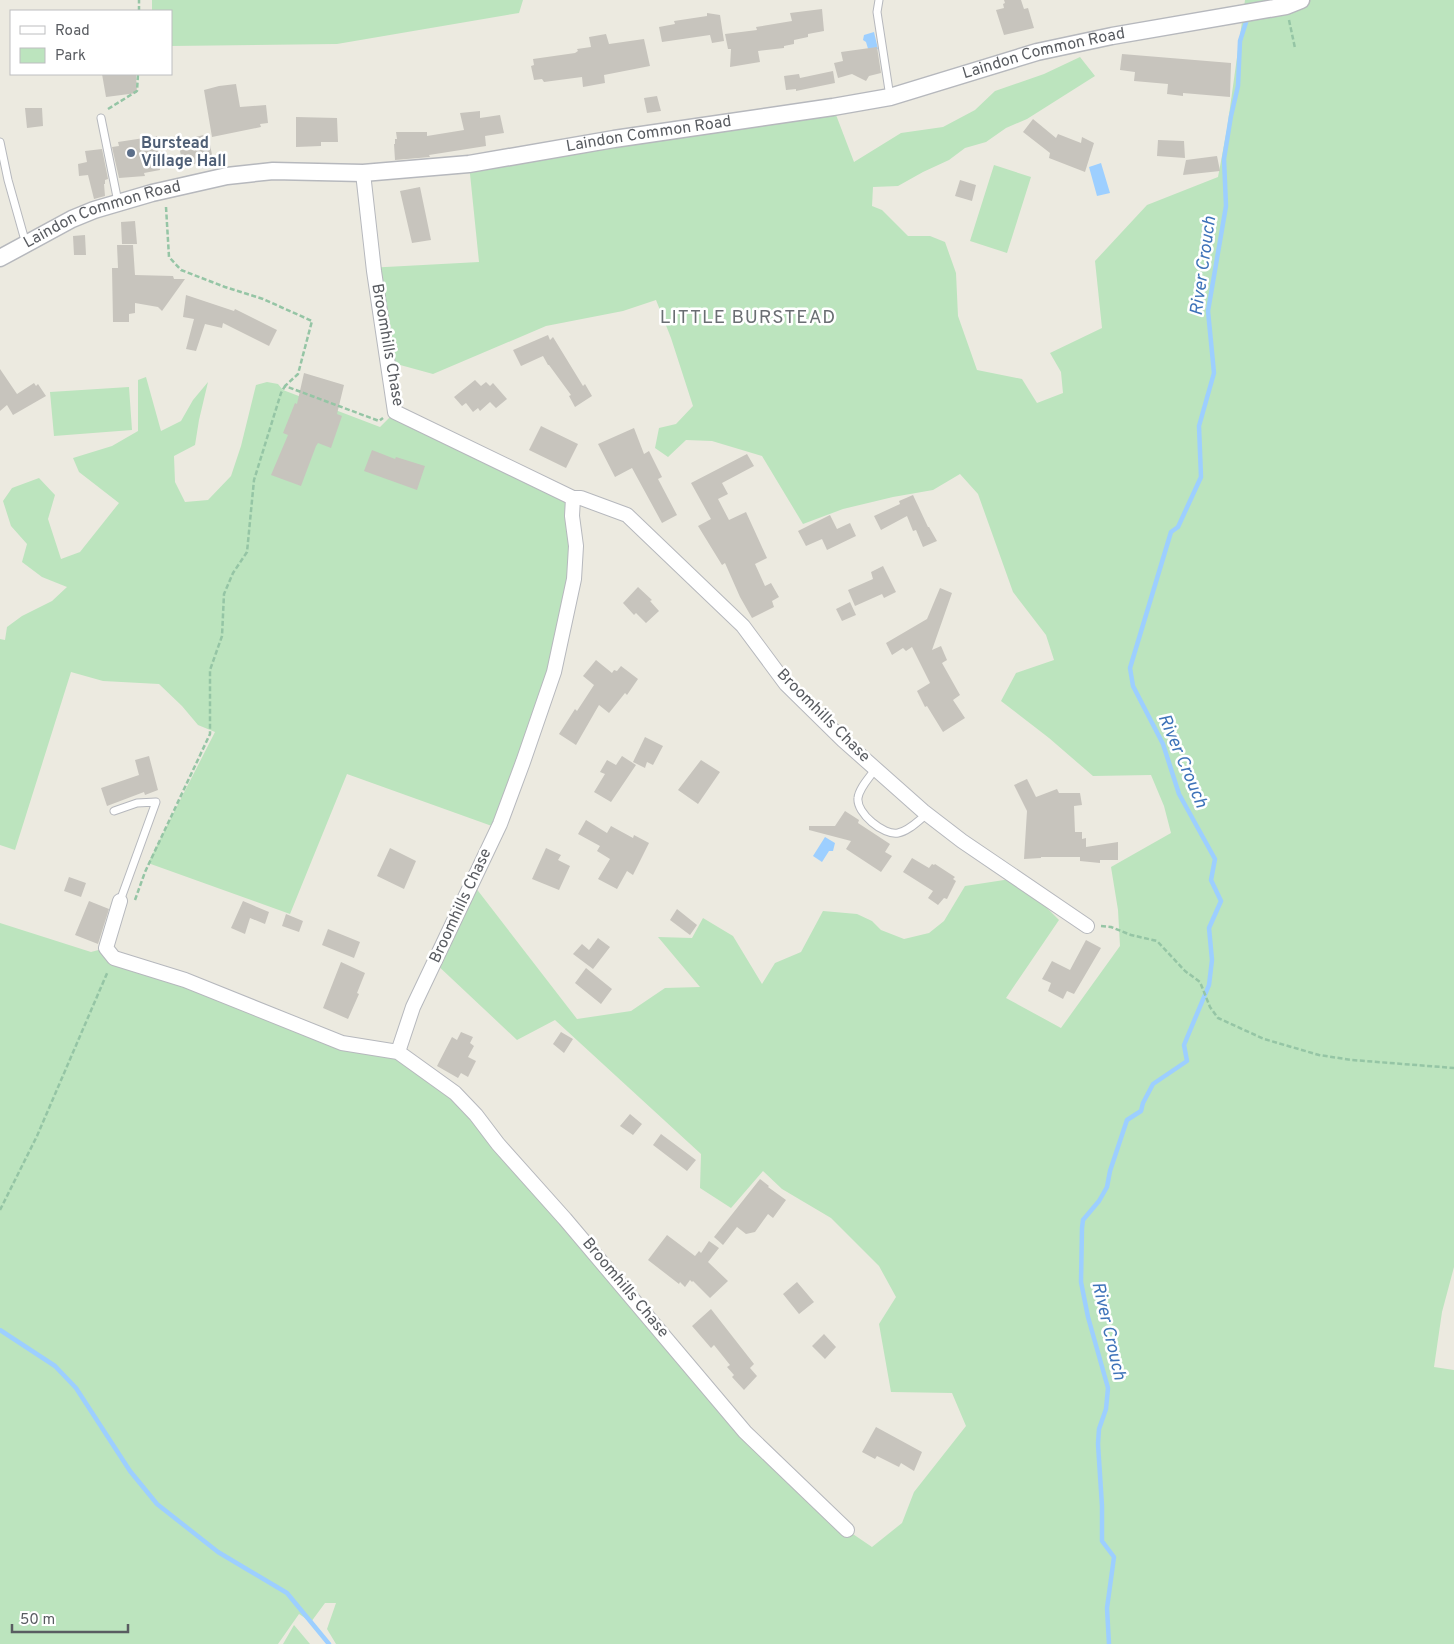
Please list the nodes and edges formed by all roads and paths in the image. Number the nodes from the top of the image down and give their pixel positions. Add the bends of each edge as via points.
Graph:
1 (879, 0) edge
2 (1293, 3) edge
3 (1295, 48) dead end
4 (138, 75) edge
5 (890, 97) junction
6 (101, 118) joint
7 (0, 142) edge
8 (363, 173) junction
9 (164, 190) junction
10 (118, 202) junction
11 (26, 244) junction
12 (0, 258) edge
13 (395, 412) junction
14 (573, 498) junction
15 (876, 768) junction
16 (114, 811) dead end
17 (927, 813) junction
18 (120, 901) joint
19 (1087, 926) joint
20 (398, 1052) junction
21 (1454, 1068) edge
22 (847, 1530) dead end

1 - 5 lane via 877,12
2 - 3 path
2 - 5 street, Laindon Common Road via 1037,52
4 - 6 path via 137,91 103,112
5 - 8 street, Laindon Common Road via 469,164
6 - 10 lane
7 - 11 lane
8 - 9 street, Laindon Common Road via 273,171 227,176
8 - 13 street, Broomhills Chase
9 - 10 street, Laindon Common Road
9 - 13 path via 169,256 181,270 312,320 298,374 285,386 379,421
10 - 11 street, Laindon Common Road via 72,219
11 - 12 street, Laindon Common Road
13 - 14 street, Broomhills Chase
14 - 15 street, Broomhills Chase via 627,515 743,626 786,684
14 - 20 street, Broomhills Chase via 574,579 554,672 500,824 413,1007
15 - 17 street, Broomhills Chase
15 - 17 lane via 858,801 874,824 888,832 900,833
16 - 18 lane via 137,803 156,802
17 - 19 street, Broomhills Chase via 962,841
18 - 20 street, Broomhills Chase via 106,948 114,958 185,980 342,1043
19 - 21 path via 1111,927 1157,942 1184,971 1200,982 1218,1018 1264,1039 1318,1055
20 - 22 street, Broomhills Chase via 444,1084 476,1115 745,1432

